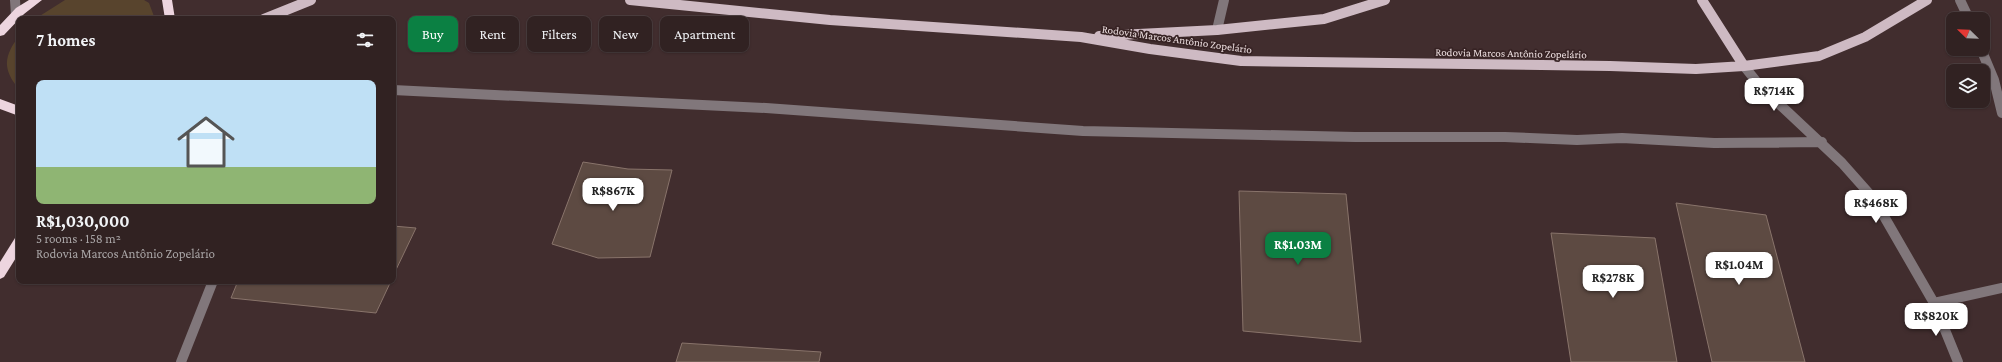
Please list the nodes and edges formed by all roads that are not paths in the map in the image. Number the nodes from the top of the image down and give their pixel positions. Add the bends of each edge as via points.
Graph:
1 (15, 0) edge
2 (28, 0) edge
3 (37, 0) edge
4 (167, 0) edge
5 (311, 0) edge
6 (630, 0) edge
7 (1224, 0) edge
8 (1385, 0) edge
9 (1702, 0) edge
10 (1927, 0) edge
11 (1960, 0) edge
12 (1966, 12) edge
13 (16, 15) junction
14 (170, 16) edge
15 (271, 16) edge
16 (0, 24) edge
17 (1218, 30) junction
18 (0, 32) edge
19 (1081, 37) junction
20 (1984, 56) edge
21 (1744, 66) junction
22 (396, 90) edge
23 (0, 104) edge
24 (16, 110) edge
25 (2002, 113) edge
26 (1822, 142) junction
27 (16, 247) edge
28 (0, 273) edge
29 (212, 284) edge
30 (2002, 288) edge
31 (1934, 303) junction
32 (181, 362) edge
33 (1958, 362) edge

1 - 13 street
2 - 13 highway
3 - 13 highway
4 - 14 highway
5 - 15 main road
6 - 19 main road, Rodovia Marcos Antônio Zopelário via 830,20
7 - 17 street
8 - 17 main road, Rodovia Marcos Antônio Zopelário via 1324,19
9 - 21 main road
10 - 21 main road, Rodovia Marcos Antônio Zopelário via 1865,37 1819,56
11 - 12 street
13 - 16 street
13 - 18 highway
17 - 19 main road, Rodovia Marcos Antônio Zopelário
19 - 21 main road, Rodovia Marcos Antônio Zopelário via 1241,61 1696,69
20 - 25 street via 1994,80
21 - 26 street via 1760,86
22 - 26 street via 766,108 1083,131
23 - 24 highway
26 - 31 street via 1874,199
27 - 28 highway
29 - 32 street
30 - 31 street
31 - 33 street

